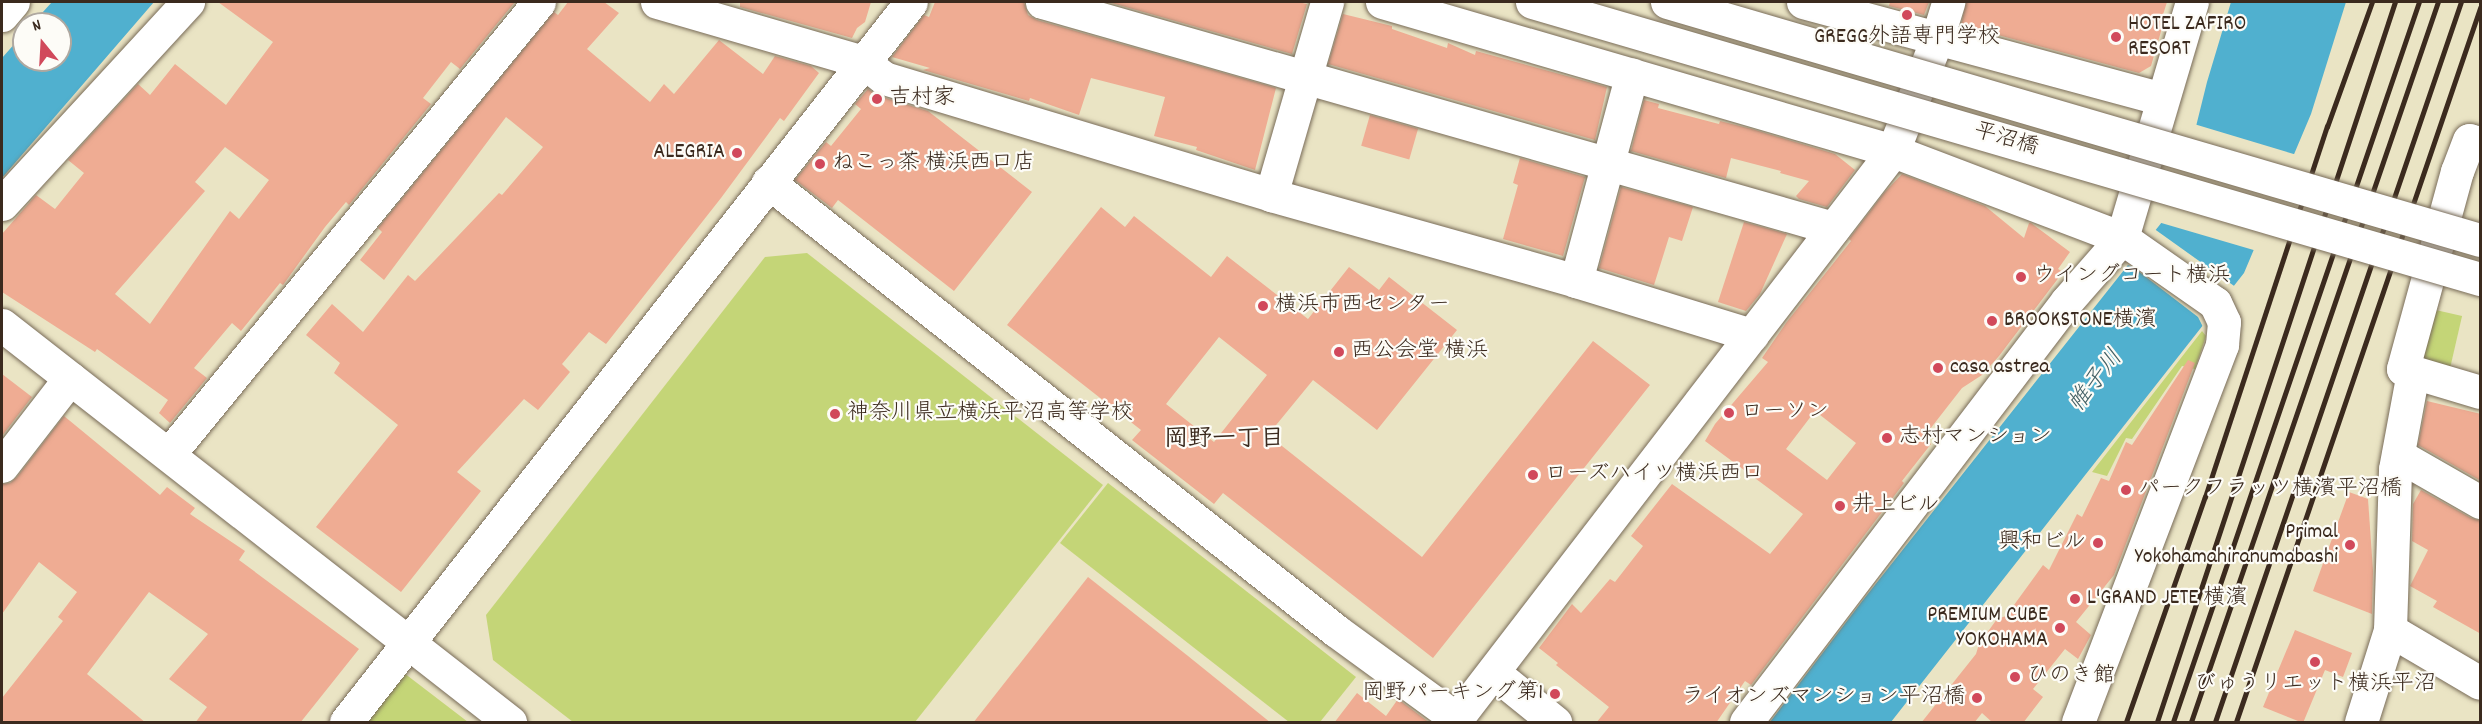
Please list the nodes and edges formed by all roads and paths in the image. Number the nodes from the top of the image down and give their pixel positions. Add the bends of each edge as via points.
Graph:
1 (13, 2) edge
2 (188, 2) edge
3 (539, 2) edge
4 (657, 2) edge
5 (911, 2) edge
6 (1042, 2) edge
7 (1327, 2) edge
8 (1382, 2) edge
9 (1532, 2) edge
10 (1667, 2) edge
11 (1803, 2) edge
12 (1948, 2) edge
13 (2192, 2) edge
14 (2, 15) edge
15 (1937, 39) junction
16 (863, 62) junction
17 (1632, 74) junction
18 (1305, 77) junction
19 (2162, 99) junction
20 (2481, 143) edge
21 (1893, 151) junction
22 (1609, 164) junction
23 (768, 182) junction
24 (1271, 195) junction
25 (2, 204) edge
26 (1833, 228) junction
27 (2122, 238) junction
28 (2481, 240) edge
29 (2481, 279) edge
30 (1576, 281) junction
31 (2, 325) edge
32 (1752, 335) junction
33 (2413, 372) junction
34 (70, 378) junction
35 (2481, 392) edge
36 (170, 454) junction
37 (2398, 455) junction
38 (2, 466) edge
39 (2481, 502) edge
40 (2390, 630) junction
41 (409, 643) junction
42 (1493, 672) junction
43 (2481, 683) edge
44 (1456, 721) edge
45 (346, 723) edge
46 (510, 723) edge
47 (1555, 723) edge
48 (1746, 723) edge
49 (2078, 723) edge
50 (2361, 723) edge

1 - 14 street
2 - 25 street
3 - 36 street
4 - 16 street
5 - 16 street
6 - 18 street
7 - 18 street
8 - 17 street
9 - 29 street, 平沼橋, bridge
10 - 28 street, 平沼橋, bridge
11 - 15 street
12 - 15 street
13 - 19 street
15 - 19 street
15 - 21 street
16 - 23 street
16 - 24 street via 884,78
17 - 21 street
17 - 22 street
18 - 22 street
18 - 24 street
19 - 27 street
20 - 33 street via 2469,140 2457,171 2403,369
21 - 26 street
21 - 27 street
22 - 26 street
22 - 30 street
23 - 41 street
23 - 44 street
24 - 30 street
26 - 32 street
27 - 48 street via 2067,301
27 - 49 street via 2215,303 2224,322 2222,345
30 - 32 street
31 - 34 street
32 - 42 street
33 - 35 street
33 - 37 street
34 - 36 street
34 - 38 street
36 - 41 street
37 - 39 street
37 - 40 street
40 - 43 street
40 - 50 street
41 - 45 street
41 - 46 street
42 - 44 street
42 - 47 street

